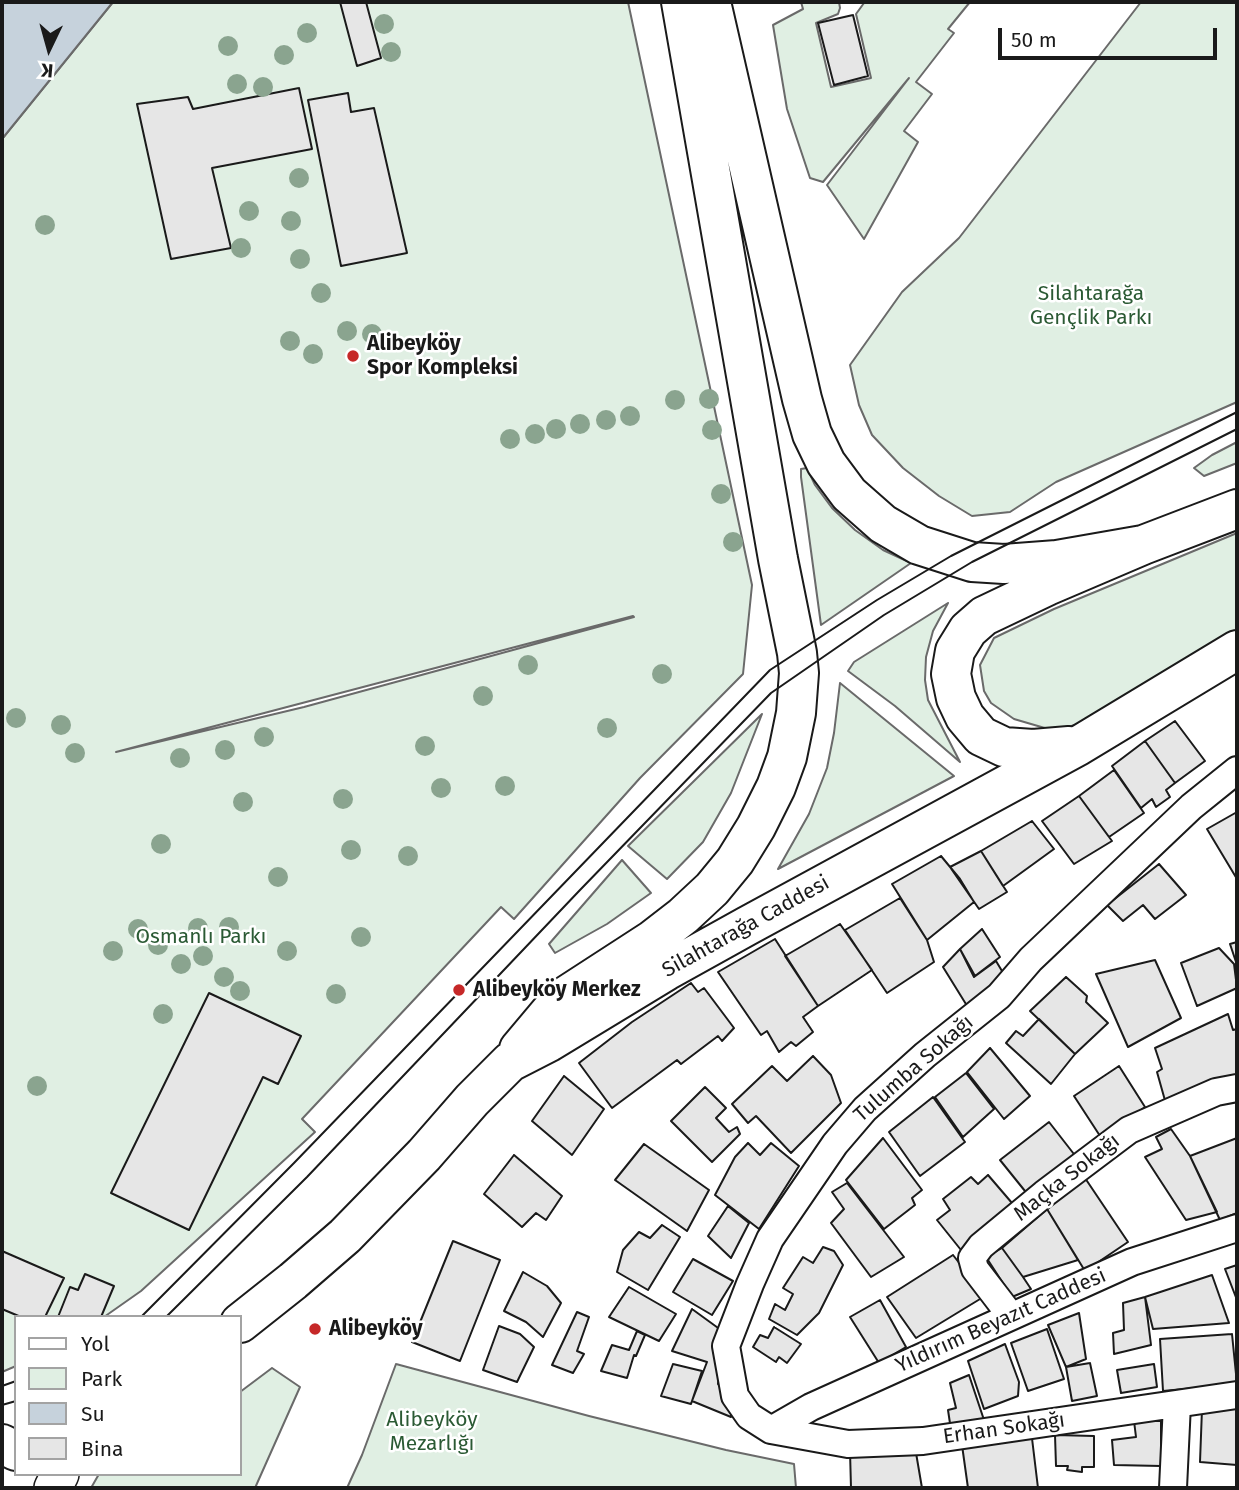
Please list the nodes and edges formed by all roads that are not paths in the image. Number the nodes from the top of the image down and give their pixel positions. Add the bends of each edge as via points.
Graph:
1 (681, 2) edge
2 (711, 2) edge
3 (1237, 509) edge
4 (1143, 544) junction
5 (1237, 650) edge
6 (1078, 746) junction
7 (1237, 770) edge
8 (510, 1062) junction
9 (1237, 1088) edge
10 (1237, 1228) edge
11 (1012, 1315) junction
12 (242, 1321) edge
13 (1237, 1395) edge
14 (1178, 1404) junction
15 (771, 1430) junction
16 (1173, 1488) edge

1 - 8 main road via 797,653 796,713 776,787 735,861 683,916 561,999
2 - 4 main road via 812,434 849,495 883,524 919,545 972,562 1057,560
3 - 4 main road
4 - 6 main road via 984,616 955,651 951,674 956,698 981,736 1004,747
5 - 6 main road, Silahtarağa Caddesi
6 - 8 main road, Silahtarağa Caddesi via 666,971
7 - 15 street, Tulumba Sokağı via 1191,807 1031,959 999,996 865,1109 835,1143 770,1239 726,1346 735,1396 749,1416
8 - 12 main road, Silahtarağa Caddesi via 345,1236
9 - 11 street, Maçka Sokağı via 1216,1092 1129,1130 981,1246 972,1258 975,1269
10 - 11 street, Yıldırım Beyazıt Caddesi via 1132,1262
11 - 15 street, Yıldırım Beyazıt Caddesi via 811,1407
13 - 14 street, Erhan Sokağı
14 - 15 street, Erhan Sokağı via 923,1441 848,1444
14 - 16 street

